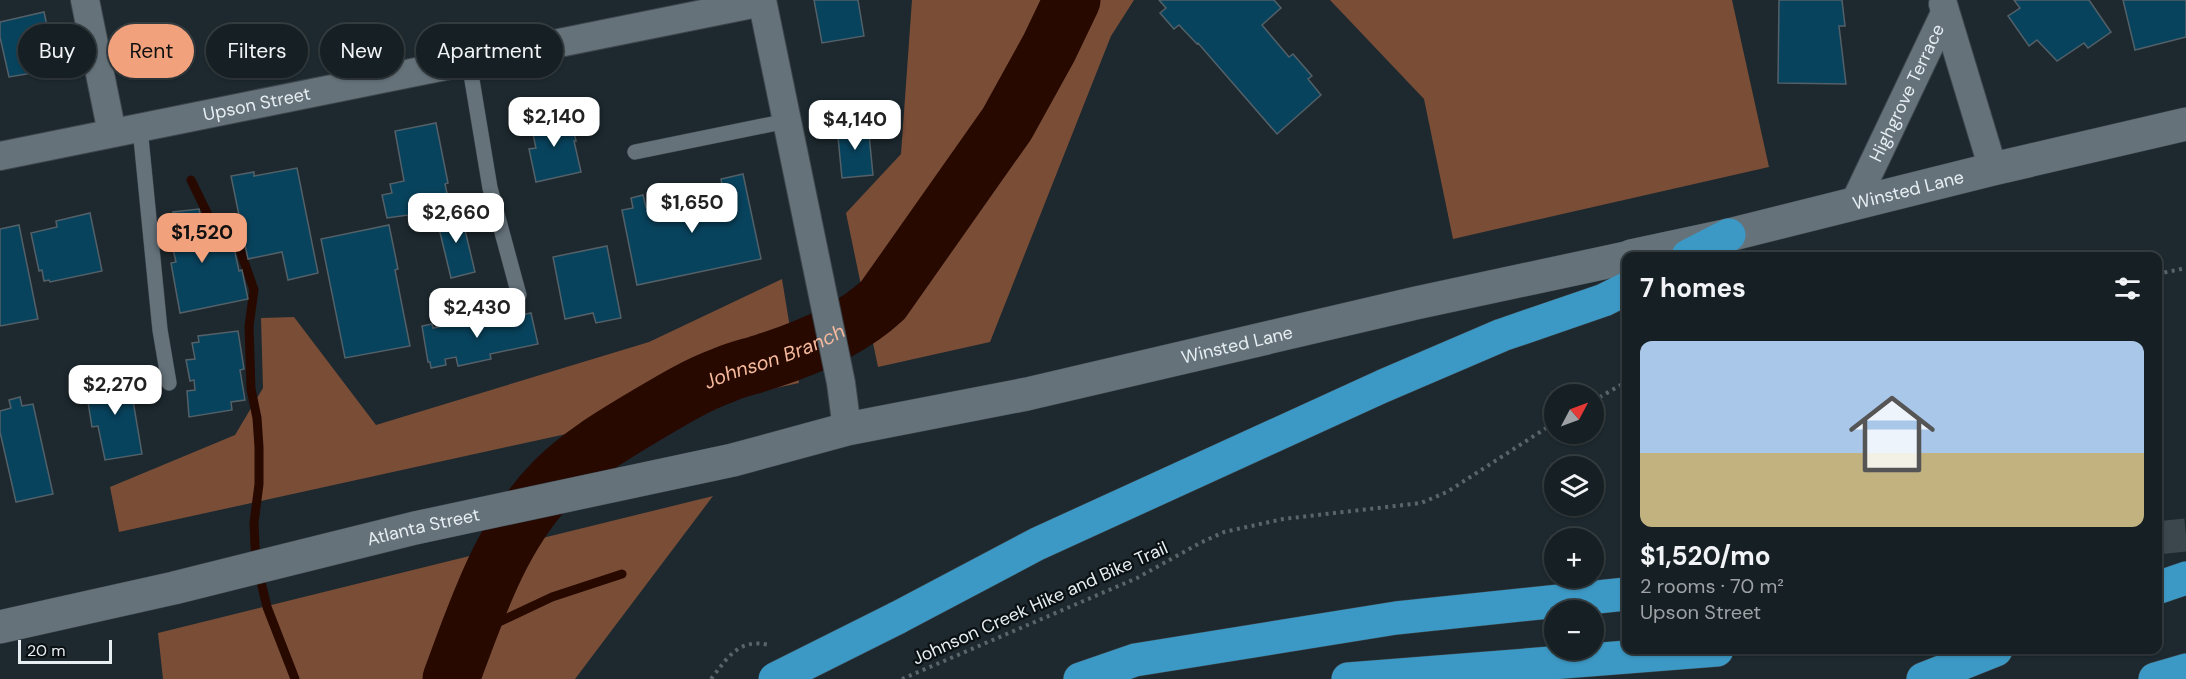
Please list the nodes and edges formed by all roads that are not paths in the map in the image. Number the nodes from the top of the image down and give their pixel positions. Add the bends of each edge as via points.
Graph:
1 (85, 0) edge
2 (762, 1) edge
3 (1944, 7) edge
4 (563, 42) edge
5 (416, 73) edge
6 (472, 78) edge
7 (787, 121) junction
8 (2186, 124) edge
9 (140, 128) junction
10 (112, 134) junction
11 (635, 152) dead end
12 (0, 156) edge
13 (1993, 169) junction
14 (1854, 204) junction
15 (1730, 235) junction
16 (1650, 252) edge
17 (1696, 252) edge
18 (1622, 259) edge
19 (1622, 291) edge
20 (519, 295) dead end
21 (169, 383) dead end
22 (847, 429) junction
23 (2186, 578) edge
24 (2162, 580) edge
25 (2162, 586) edge
26 (1622, 594) edge
27 (0, 627) edge
28 (1665, 654) edge
29 (1986, 654) edge
30 (2186, 670) edge
31 (775, 679) edge
32 (1080, 679) edge
33 (1348, 679) edge
34 (1923, 679) edge
35 (2155, 679) edge

1 - 10 street
2 - 4 street, Upson Street
2 - 7 street
3 - 13 street, Highgrove Terrace
3 - 14 street, Highgrove Terrace
5 - 9 street, Upson Street
6 - 20 lane via 490,188
7 - 11 lane
7 - 22 street
8 - 13 main road, Winsted Lane
9 - 10 street, Upson Street
9 - 21 lane
10 - 12 street, Upson Street
13 - 14 main road, Winsted Lane
14 - 15 main road, Winsted Lane
15 - 16 main road, Winsted Lane
15 - 17 highway
18 - 22 main road, Winsted Lane via 1027,394
19 - 31 highway, bridge via 1502,335 1362,395 1037,544
22 - 27 main road, Atlanta Street via 732,460 415,528
23 - 24 highway
23 - 25 highway
26 - 32 highway via 1396,618 1135,660
28 - 33 highway
29 - 34 highway
30 - 35 highway

